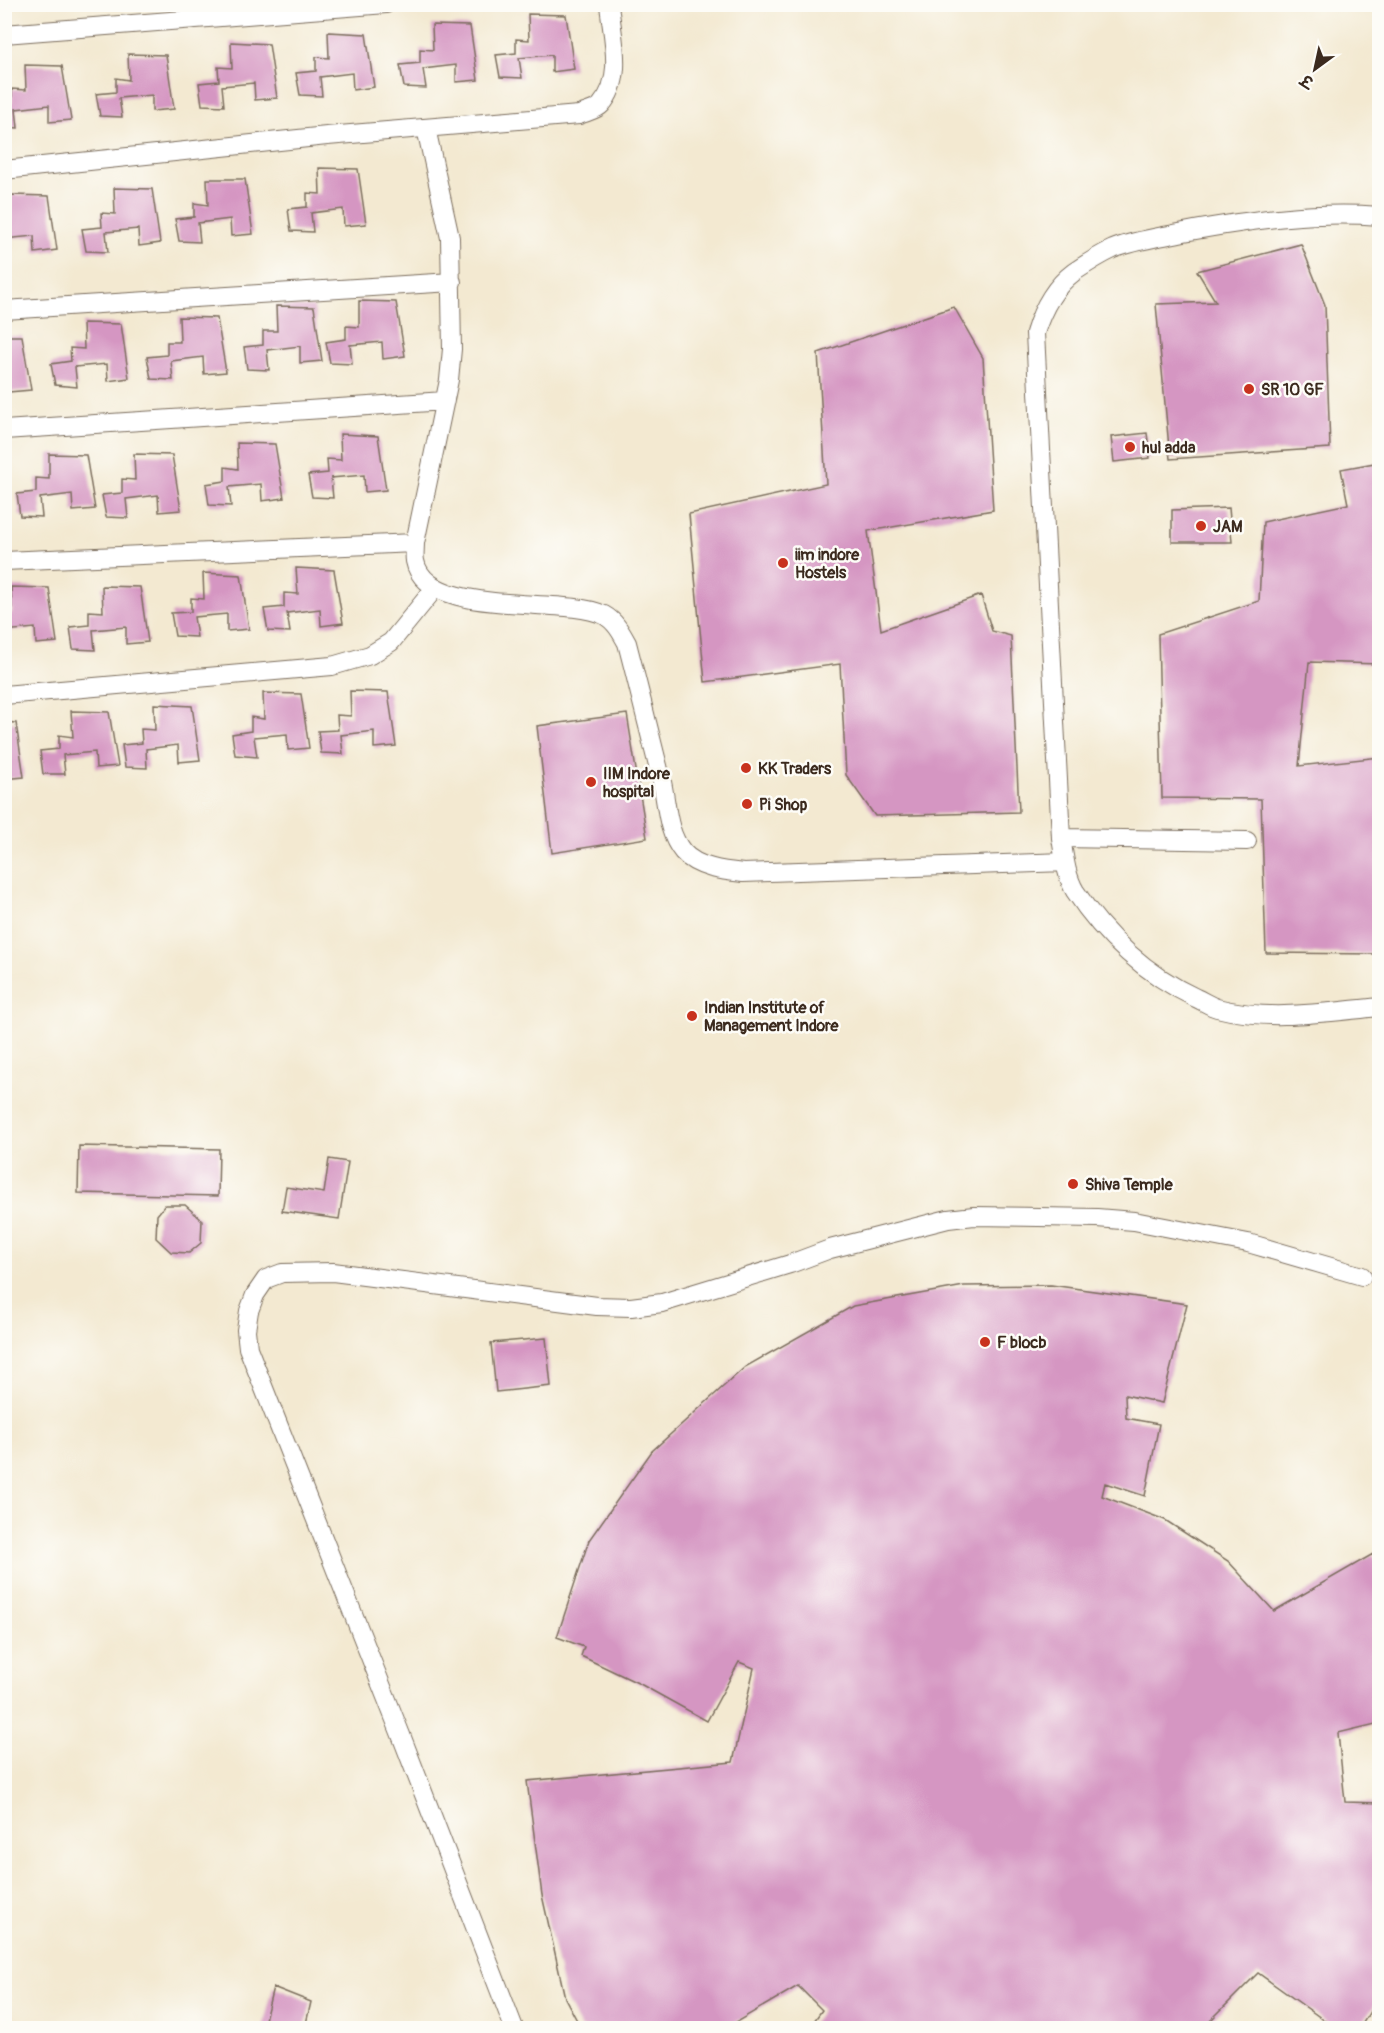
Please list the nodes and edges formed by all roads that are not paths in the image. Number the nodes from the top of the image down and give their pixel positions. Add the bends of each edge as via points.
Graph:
1 (386, 4) edge
2 (609, 4) edge
3 (4, 34) edge
4 (426, 128) junction
5 (4, 170) edge
6 (1380, 216) edge
7 (452, 282) junction
8 (4, 310) edge
9 (445, 401) junction
10 (4, 430) edge
11 (415, 543) junction
12 (4, 561) edge
13 (435, 588) junction
14 (4, 695) edge
15 (1061, 838) junction
16 (1247, 841) dead end
17 (1065, 862) junction
18 (1380, 1007) edge
19 (1362, 1276) dead end
20 (514, 2028) edge

1 - 3 lane
2 - 4 lane via 616,68 600,107 579,115
4 - 5 lane
4 - 7 lane via 450,238
6 - 15 lane via 1341,213 1250,220 1153,238 1114,249 1072,274 1050,297 1035,342
7 - 8 lane
7 - 9 lane via 452,349
9 - 10 lane
9 - 11 lane
11 - 12 lane
11 - 13 lane via 415,562
13 - 14 lane via 391,642 370,655 332,666
13 - 17 lane via 487,602 585,608 606,616 618,627 627,643 672,834 684,853 699,862 743,873
15 - 16 lane
15 - 17 lane
17 - 18 lane via 1074,889 1108,932 1143,967 1216,1008 1294,1016
19 - 20 lane via 1248,1243 1134,1221 974,1216 830,1249 662,1303 631,1307 333,1272 282,1273 266,1280 249,1311 248,1348

